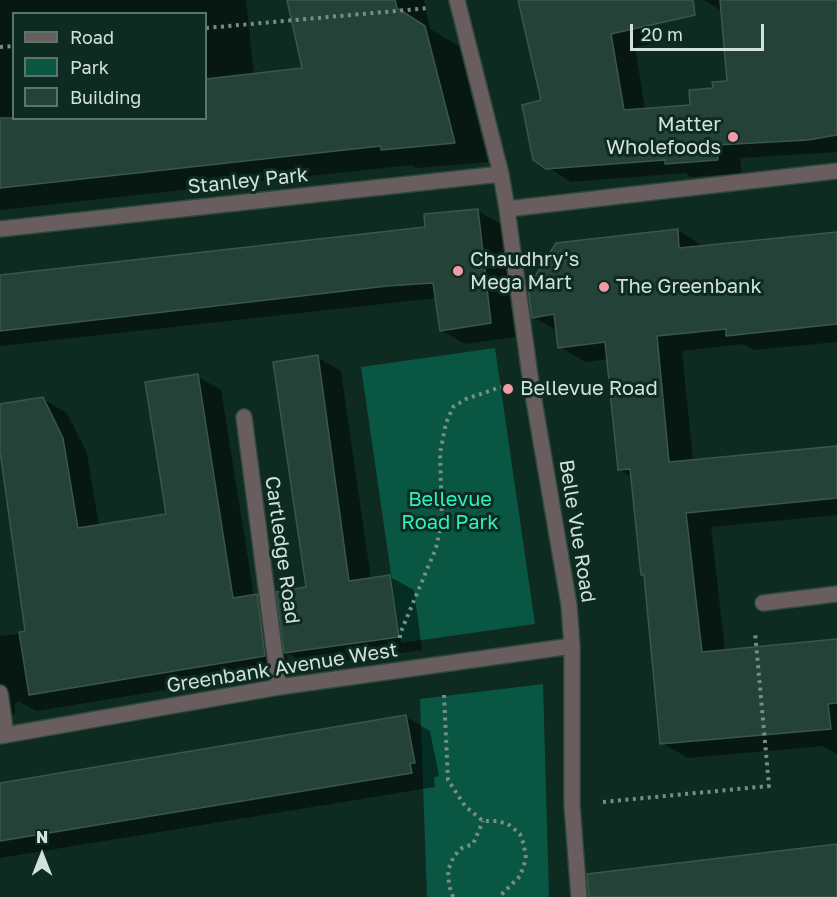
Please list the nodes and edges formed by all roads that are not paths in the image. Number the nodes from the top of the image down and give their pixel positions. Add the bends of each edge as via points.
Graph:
1 (457, 2) edge
2 (837, 171) edge
3 (501, 174) junction
4 (507, 209) junction
5 (0, 229) edge
6 (244, 417) dead end
7 (837, 594) edge
8 (764, 603) road end
9 (572, 646) junction
10 (279, 687) junction
11 (0, 693) edge
12 (3, 736) edge
13 (579, 897) edge

1 - 3 street
2 - 4 street
3 - 4 street, Belle Vue Road
3 - 5 street, Stanley Park
4 - 9 street, Belle Vue Road
6 - 10 street, Cartledge Road
7 - 8 street
9 - 10 street, Greenbank Avenue West
9 - 13 street, Belle Vue Road via 572,805
10 - 12 street, Greenbank Avenue West
11 - 12 street

